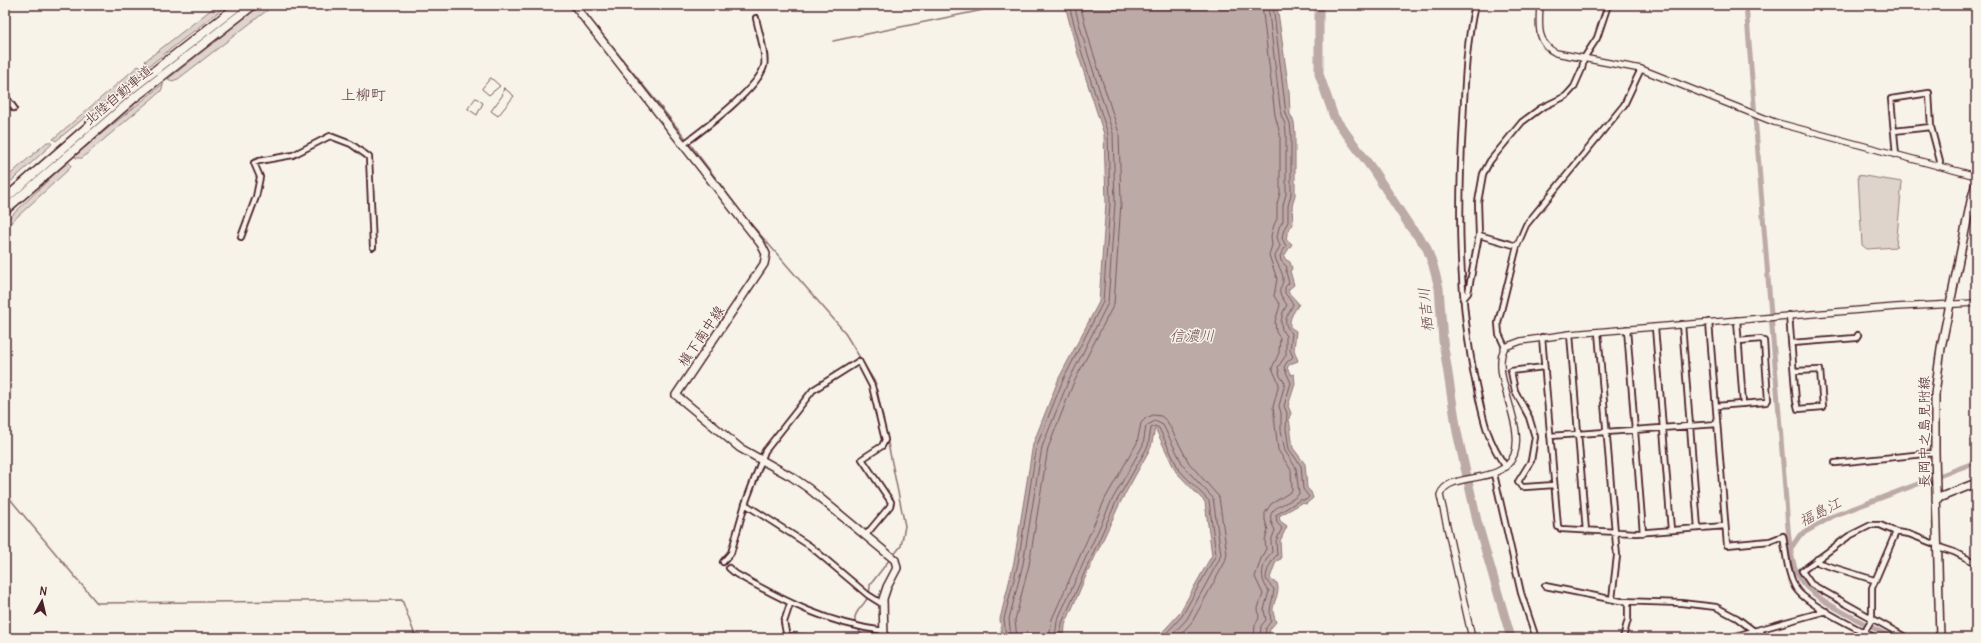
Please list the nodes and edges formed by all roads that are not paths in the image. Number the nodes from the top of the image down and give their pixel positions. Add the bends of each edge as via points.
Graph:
1 (239, 5) edge
2 (253, 5) edge
3 (574, 5) edge
4 (1475, 5) edge
5 (1540, 5) edge
6 (1608, 5) edge
7 (756, 18) dead end
8 (1584, 58) junction
9 (1641, 69) junction
10 (5, 96) edge
11 (14, 108) dead end
12 (1931, 127) junction
13 (1894, 131) junction
14 (684, 144) junction
15 (1896, 155) junction
16 (1939, 166) junction
17 (1976, 176) edge
18 (1976, 182) edge
19 (5, 199) edge
20 (5, 210) edge
21 (1479, 235) junction
22 (241, 237) dead end
23 (1517, 246) junction
24 (373, 247) dead end
25 (1463, 299) junction
26 (1951, 303) junction
27 (1976, 303) edge
28 (1789, 315) junction
29 (1737, 320) junction
30 (1709, 322) junction
31 (1682, 324) junction
32 (1655, 327) junction
33 (1627, 329) junction
34 (1598, 332) junction
35 (1570, 334) junction
36 (1858, 335) dead end
37 (1542, 337) junction
38 (1739, 341) junction
39 (1792, 344) junction
40 (1505, 348) junction
41 (1544, 367) junction
42 (1794, 371) junction
43 (1743, 404) junction
44 (1716, 406) junction
45 (1717, 424) junction
46 (1690, 426) junction
47 (1663, 428) junction
48 (1635, 430) junction
49 (1606, 433) junction
50 (1578, 434) junction
51 (1550, 436) junction
52 (1935, 453) junction
53 (761, 460) junction
54 (1835, 463) dead end
55 (1506, 467) junction
56 (1492, 474) junction
57 (1976, 483) edge
58 (1554, 485) junction
59 (1936, 499) junction
60 (745, 504) junction
61 (1725, 526) junction
62 (1698, 528) junction
63 (1671, 530) junction
64 (1586, 531) junction
65 (1896, 532) junction
66 (1615, 533) junction
67 (1643, 533) junction
68 (865, 536) junction
69 (1938, 545) junction
70 (1817, 558) junction
71 (723, 562) dead end
72 (1976, 563) edge
73 (729, 568) dead end
74 (1874, 580) junction
75 (1545, 586) dead end
76 (1612, 599) junction
77 (1628, 602) junction
78 (790, 604) junction
79 (884, 605) junction
80 (1826, 611) junction
81 (1871, 620) junction
82 (1760, 629) junction
83 (1754, 631) junction
84 (1865, 631) junction
85 (884, 634) edge
86 (787, 637) edge
87 (812, 638) edge
88 (1472, 638) edge
89 (1536, 638) edge
90 (1623, 638) edge
91 (1728, 638) edge
92 (1763, 638) edge
93 (1876, 638) edge
94 (1907, 638) edge
95 (1940, 638) edge

1 - 19 highway, 北陸自動車道 via 124,95
2 - 20 highway, 北陸自動車道 via 124,106
3 - 14 main road, 槇下南中線
4 - 25 street via 1466,69 1460,182
5 - 8 street via 1539,32 1546,47 1561,54
6 - 8 street via 1596,38
7 - 14 street via 765,58 762,70 746,93
8 - 9 street
8 - 21 street via 1579,78 1571,91 1529,116 1490,161 1483,174 1479,191
9 - 15 street via 1774,122
9 - 23 street via 1624,104 1526,225
10 - 11 street
12 - 13 street
12 - 13 street via 1929,93 1891,99
12 - 16 street
13 - 15 street
14 - 53 main road, 槇下南中線 via 766,254 764,264 676,395 733,442
15 - 16 street
16 - 17 street
18 - 26 main road, 長岡中之島見附線 via 1970,201
21 - 23 street
21 - 25 street via 1468,293
22 - 24 street via 256,197 260,177 254,163 293,155 330,136 351,144 369,157
23 - 40 street via 1498,323 1499,334
25 - 55 street via 1470,356 1486,428 1494,450
26 - 27 street
26 - 28 street
26 - 52 main road, 長岡中之島見附線 via 1936,385
28 - 29 street
28 - 39 street
29 - 30 street
29 - 38 street
30 - 31 street
30 - 44 street
31 - 32 street
31 - 46 street
32 - 33 street
32 - 47 street
33 - 34 street
33 - 48 street
34 - 35 street
34 - 49 street
35 - 37 street
35 - 50 street
36 - 39 street via 1856,338
37 - 40 street via 1521,341
37 - 41 street
38 - 43 street
38 - 43 street via 1763,339 1765,351 1768,400
39 - 42 street
40 - 55 street via 1502,354 1505,387 1518,441 1514,456
41 - 51 street
41 - 58 street via 1511,371 1515,391 1529,417 1535,437 1531,461 1518,482 1525,487
42 - 42 street via 1820,370 1823,406 1798,409
43 - 44 street
44 - 45 street
45 - 46 street
45 - 61 street
46 - 47 street
46 - 62 street
47 - 48 street
47 - 63 street
48 - 49 street
48 - 67 street
49 - 50 street
49 - 66 street
50 - 51 street
50 - 64 street
51 - 58 street
52 - 54 street
52 - 59 main road, 長岡中之島見附線
53 - 60 street
53 - 68 main road, 槇下南中線 via 808,488
53 - 68 street via 806,397 817,387 859,361 872,386 885,440 882,446 862,459 891,502
55 - 56 street
56 - 88 street via 1451,484 1444,487 1440,495
56 - 89 street via 1521,593
57 - 59 main road
58 - 64 street via 1558,527
59 - 69 main road, 長岡中之島見附線
60 - 71 street via 730,553
60 - 79 street via 810,546 868,595
61 - 62 street
61 - 80 street via 1727,545 1770,541 1783,536 1788,568 1796,588
62 - 63 street
63 - 67 street
64 - 66 street
65 - 69 street
65 - 70 street via 1880,525 1868,526
65 - 74 street
66 - 67 street
66 - 76 street via 1617,556
68 - 79 main road, 槇下南中線 via 897,563 895,574 884,595
69 - 72 street
69 - 95 main road, 長岡中之島見附線
70 - 74 street via 1819,563
70 - 81 street via 1802,571 1811,584
73 - 78 street
74 - 81 street
75 - 76 street
76 - 77 street
77 - 83 street via 1681,603 1716,607
77 - 90 street via 1628,619
78 - 85 street via 832,620
78 - 86 street via 784,622
79 - 85 main road, 槇下南中線
80 - 82 street
80 - 84 street
81 - 84 street
81 - 94 street
82 - 83 street
82 - 92 street
83 - 91 street
84 - 93 street
86 - 87 street

